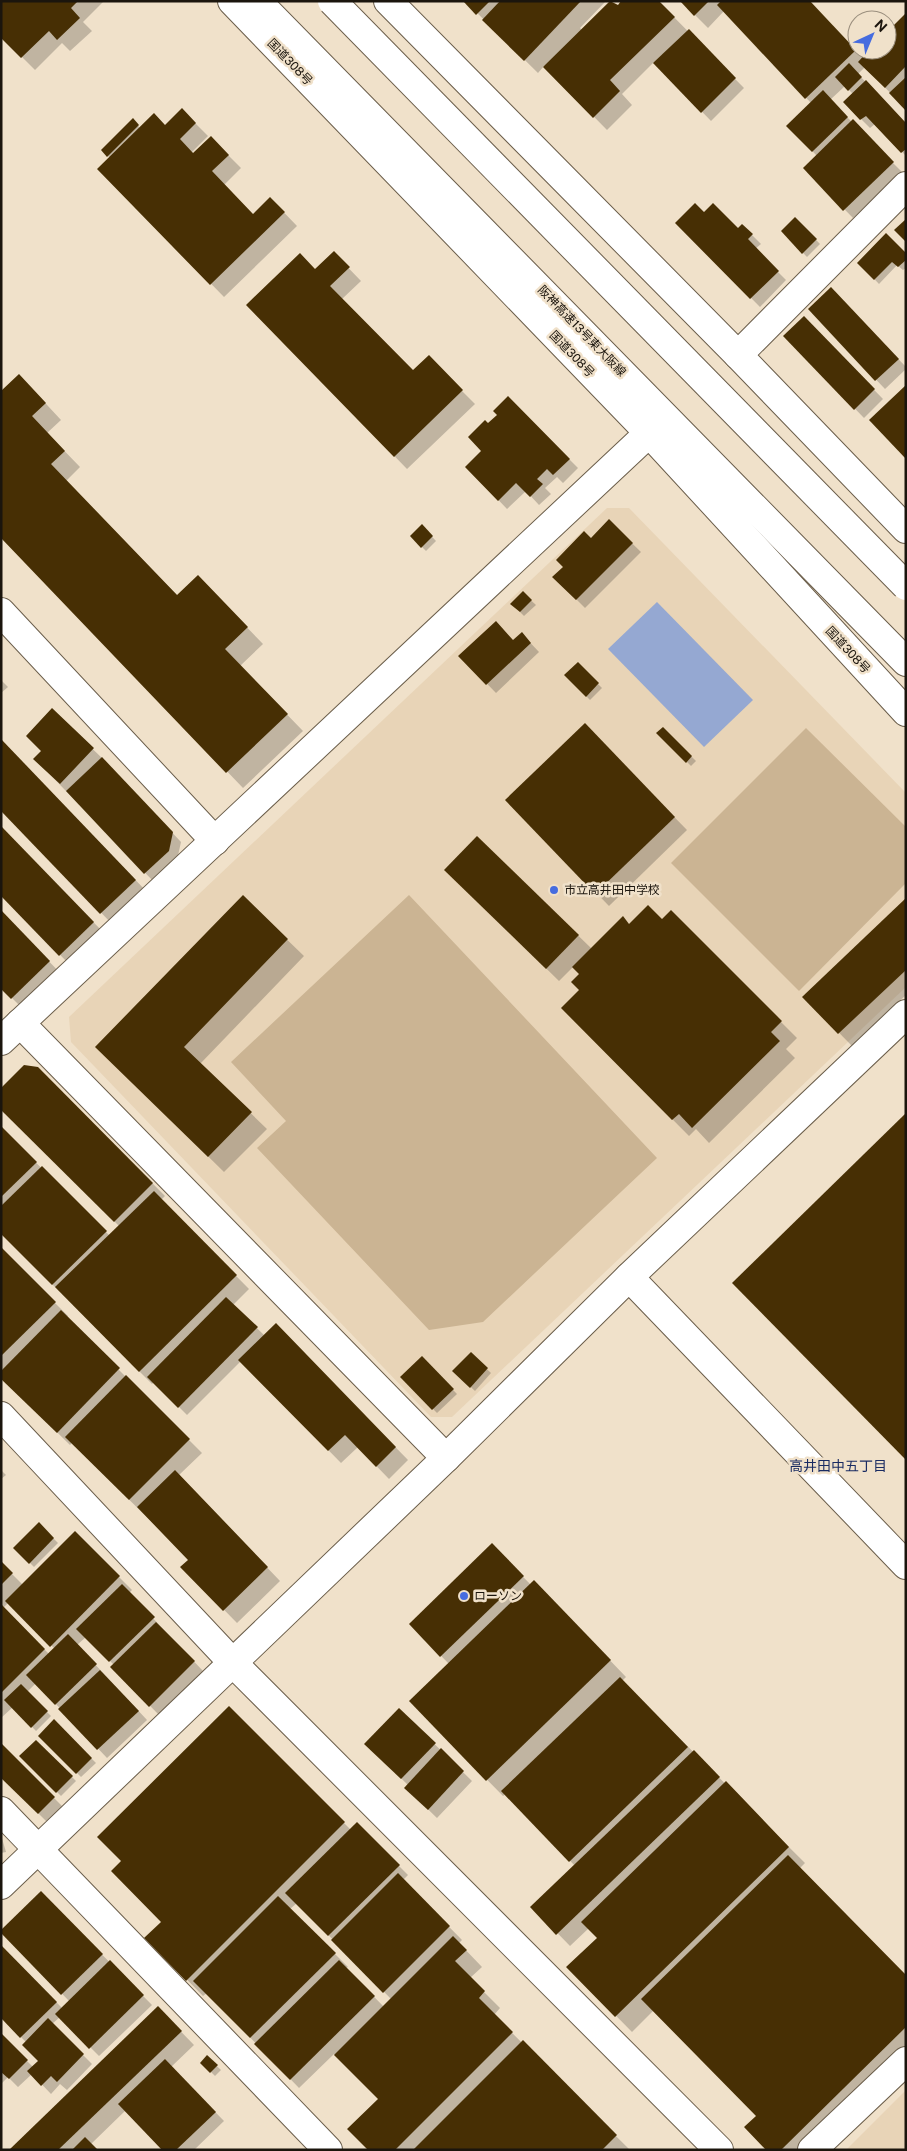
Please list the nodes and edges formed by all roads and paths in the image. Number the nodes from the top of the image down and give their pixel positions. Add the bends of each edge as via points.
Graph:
1 (232, 1) edge
2 (257, 1) edge
3 (332, 1) edge
4 (388, 1) edge
5 (906, 186) edge
6 (738, 355) junction
7 (649, 433) junction
8 (906, 529) edge
9 (906, 586) edge
10 (1, 612) edge
11 (906, 662) edge
12 (906, 712) edge
13 (215, 842) junction
14 (906, 1014) edge
15 (11, 1032) edge
16 (629, 1277) junction
17 (1, 1416) edge
18 (446, 1458) junction
19 (906, 1564) edge
20 (233, 1663) junction
21 (1, 1811) edge
22 (38, 1850) junction
23 (1, 1885) edge
24 (906, 2061) edge
25 (322, 2148) edge
26 (719, 2150) edge
27 (812, 2150) edge

1 - 7 main road, 国道308号
2 - 11 main road, 阪神高速13号東大阪線
3 - 9 main road, bridge
4 - 6 main road
5 - 6 main road
6 - 8 main road
7 - 12 main road, 国道308号
7 - 13 main road
10 - 13 main road
13 - 15 main road
14 - 16 main road
15 - 18 main road
16 - 18 main road
16 - 19 main road
17 - 20 main road
18 - 20 main road
20 - 22 main road
20 - 26 main road
21 - 22 main road
22 - 23 main road
22 - 25 main road
24 - 27 main road

